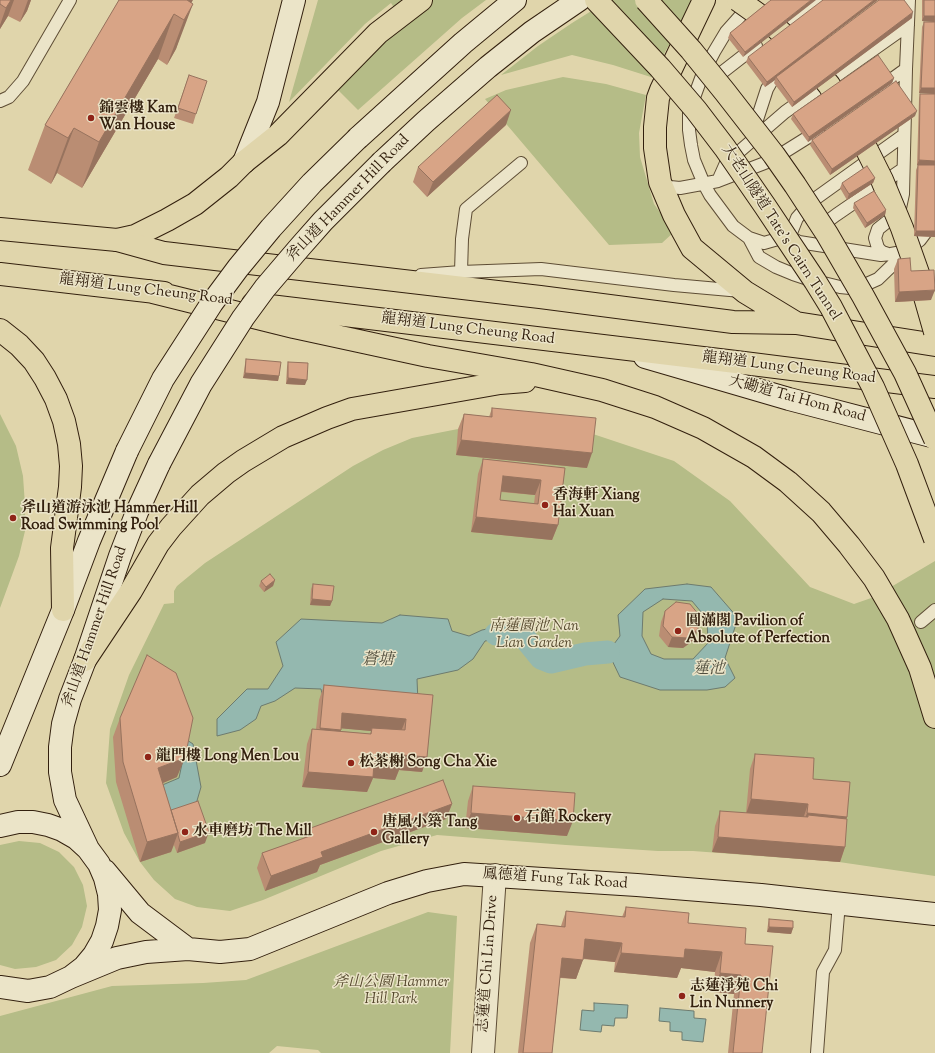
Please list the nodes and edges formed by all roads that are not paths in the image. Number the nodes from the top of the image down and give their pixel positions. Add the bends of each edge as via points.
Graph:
1 (70, 0) edge
2 (294, 0) edge
3 (515, 0) edge
4 (579, 0) edge
5 (596, 0) edge
6 (646, 0) edge
7 (704, 0) edge
8 (738, 0) edge
9 (754, 0) edge
10 (816, 0) edge
11 (909, 0) edge
12 (417, 2) edge
13 (908, 25) junction
14 (906, 69) junction
15 (772, 82) edge
16 (694, 94) junction
17 (869, 95) edge
18 (0, 101) edge
19 (857, 104) edge
20 (839, 117) edge
21 (827, 125) edge
22 (904, 135) junction
23 (749, 143) junction
24 (244, 162) junction
25 (521, 163) dead end
26 (903, 169) junction
27 (718, 180) junction
28 (660, 182) junction
29 (704, 184) junction
30 (933, 212) edge
31 (0, 229) edge
32 (791, 233) junction
33 (749, 238) junction
34 (117, 240) junction
35 (814, 244) junction
36 (911, 247) junction
37 (892, 254) junction
38 (461, 272) junction
39 (0, 274) edge
40 (386, 278) junction
41 (149, 291) junction
42 (746, 292) junction
43 (796, 323) junction
44 (0, 330) edge
45 (935, 332) edge
46 (935, 345) edge
47 (614, 347) junction
48 (550, 378) junction
49 (935, 387) edge
50 (935, 438) edge
51 (935, 539) edge
52 (63, 610) junction
53 (935, 610) edge
54 (921, 622) dead end
55 (85, 660) junction
56 (935, 717) edge
57 (0, 764) edge
58 (0, 826) edge
59 (93, 856) junction
60 (495, 875) junction
61 (839, 903) junction
62 (935, 914) edge
63 (188, 950) junction
64 (71, 977) junction
65 (0, 987) edge
66 (28, 991) junction
67 (0, 999) edge
68 (483, 1053) edge
69 (817, 1053) edge

1 - 18 lane via 23,81 8,97
2 - 24 main road via 268,102
3 - 52 main road, bridge via 463,43 312,183 271,228 212,303 163,379 127,451
4 - 55 main road, 斧山道 Hammer Hill Road, bridge via 532,32 426,121 323,221 265,288 201,384 160,464 120,556
5 - 51 main road, 大老山隧道 Tate's Cairn Tunnel, bridge via 696,110 815,280 873,387 907,464
6 - 50 main road, bridge via 726,92 798,191 871,309 905,373
7 - 28 main road via 658,98 655,148
8 - 45 main road, bridge via 773,25 800,51 829,85 855,126 902,228
9 - 16 lane via 726,32
10 - 16 lane
11 - 13 lane
12 - 24 main road via 378,33 278,135
13 - 14 lane
13 - 23 lane via 795,104
14 - 17 lane
14 - 22 lane
15 - 23 lane via 767,89
16 - 29 lane via 689,111 688,130 694,160
19 - 20 lane
21 - 27 lane via 770,161
22 - 26 lane
22 - 32 lane via 812,201 797,218
23 - 27 lane via 726,163
24 - 34 main road via 195,204 135,236
25 - 38 lane via 466,209
26 - 35 lane via 828,221 817,235
26 - 37 lane via 900,208 878,229 875,238 878,248 886,254
27 - 29 lane
28 - 29 lane via 680,188
28 - 42 main road via 692,248
29 - 33 lane via 733,226
30 - 36 lane via 926,232
31 - 34 main road
32 - 33 lane via 764,243
32 - 35 lane via 792,238 796,240
33 - 36 lane via 759,257 776,267 811,280 850,288 865,285 878,278
34 - 40 main road via 164,253
35 - 37 lane via 881,255
36 - 37 lane
38 - 40 lane
38 - 42 lane via 541,269
39 - 41 main road, 龍翔道 Lung Cheung Road
40 - 43 main road via 733,322
41 - 47 main road, 龍翔道 Lung Cheung Road
41 - 48 main road via 308,330 428,356
42 - 43 main road
43 - 46 main road
44 - 52 main road via 34,361 56,400 67,432 71,466 62,548
47 - 49 main road, 龍翔道 Lung Cheung Road
47 - 50 main road, 大磡道 Tai Hom Road via 789,400
48 - 55 main road via 500,383 352,409 306,426 262,448 221,476 184,510 158,544
48 - 56 main road via 602,390 655,407 703,428 754,457 788,482 821,512 862,562 886,597 920,668
52 - 57 main road
53 - 54 lane
55 - 59 main road, 斧山道 Hammer Hill Road via 63,724 60,772 65,800
58 - 59 main road via 18,822 48,825 76,838
59 - 63 main road via 140,913
59 - 64 main road via 105,878 110,910 102,941 94,955
60 - 61 main road, 鳳德道 Fung Tak Road via 754,894
60 - 63 main road, 鳳德道 Fung Tak Road via 464,874 427,881 388,893 250,949 220,952
60 - 68 main road, 志蓮道 Chi Lin Drive
61 - 62 main road, 鳳德道 Fung Tak Road
61 - 69 lane via 836,950 824,972
63 - 64 main road, 鳳德道 Fung Tak Road via 146,952 117,958
64 - 66 main road via 50,987
65 - 66 main road
66 - 67 main road

